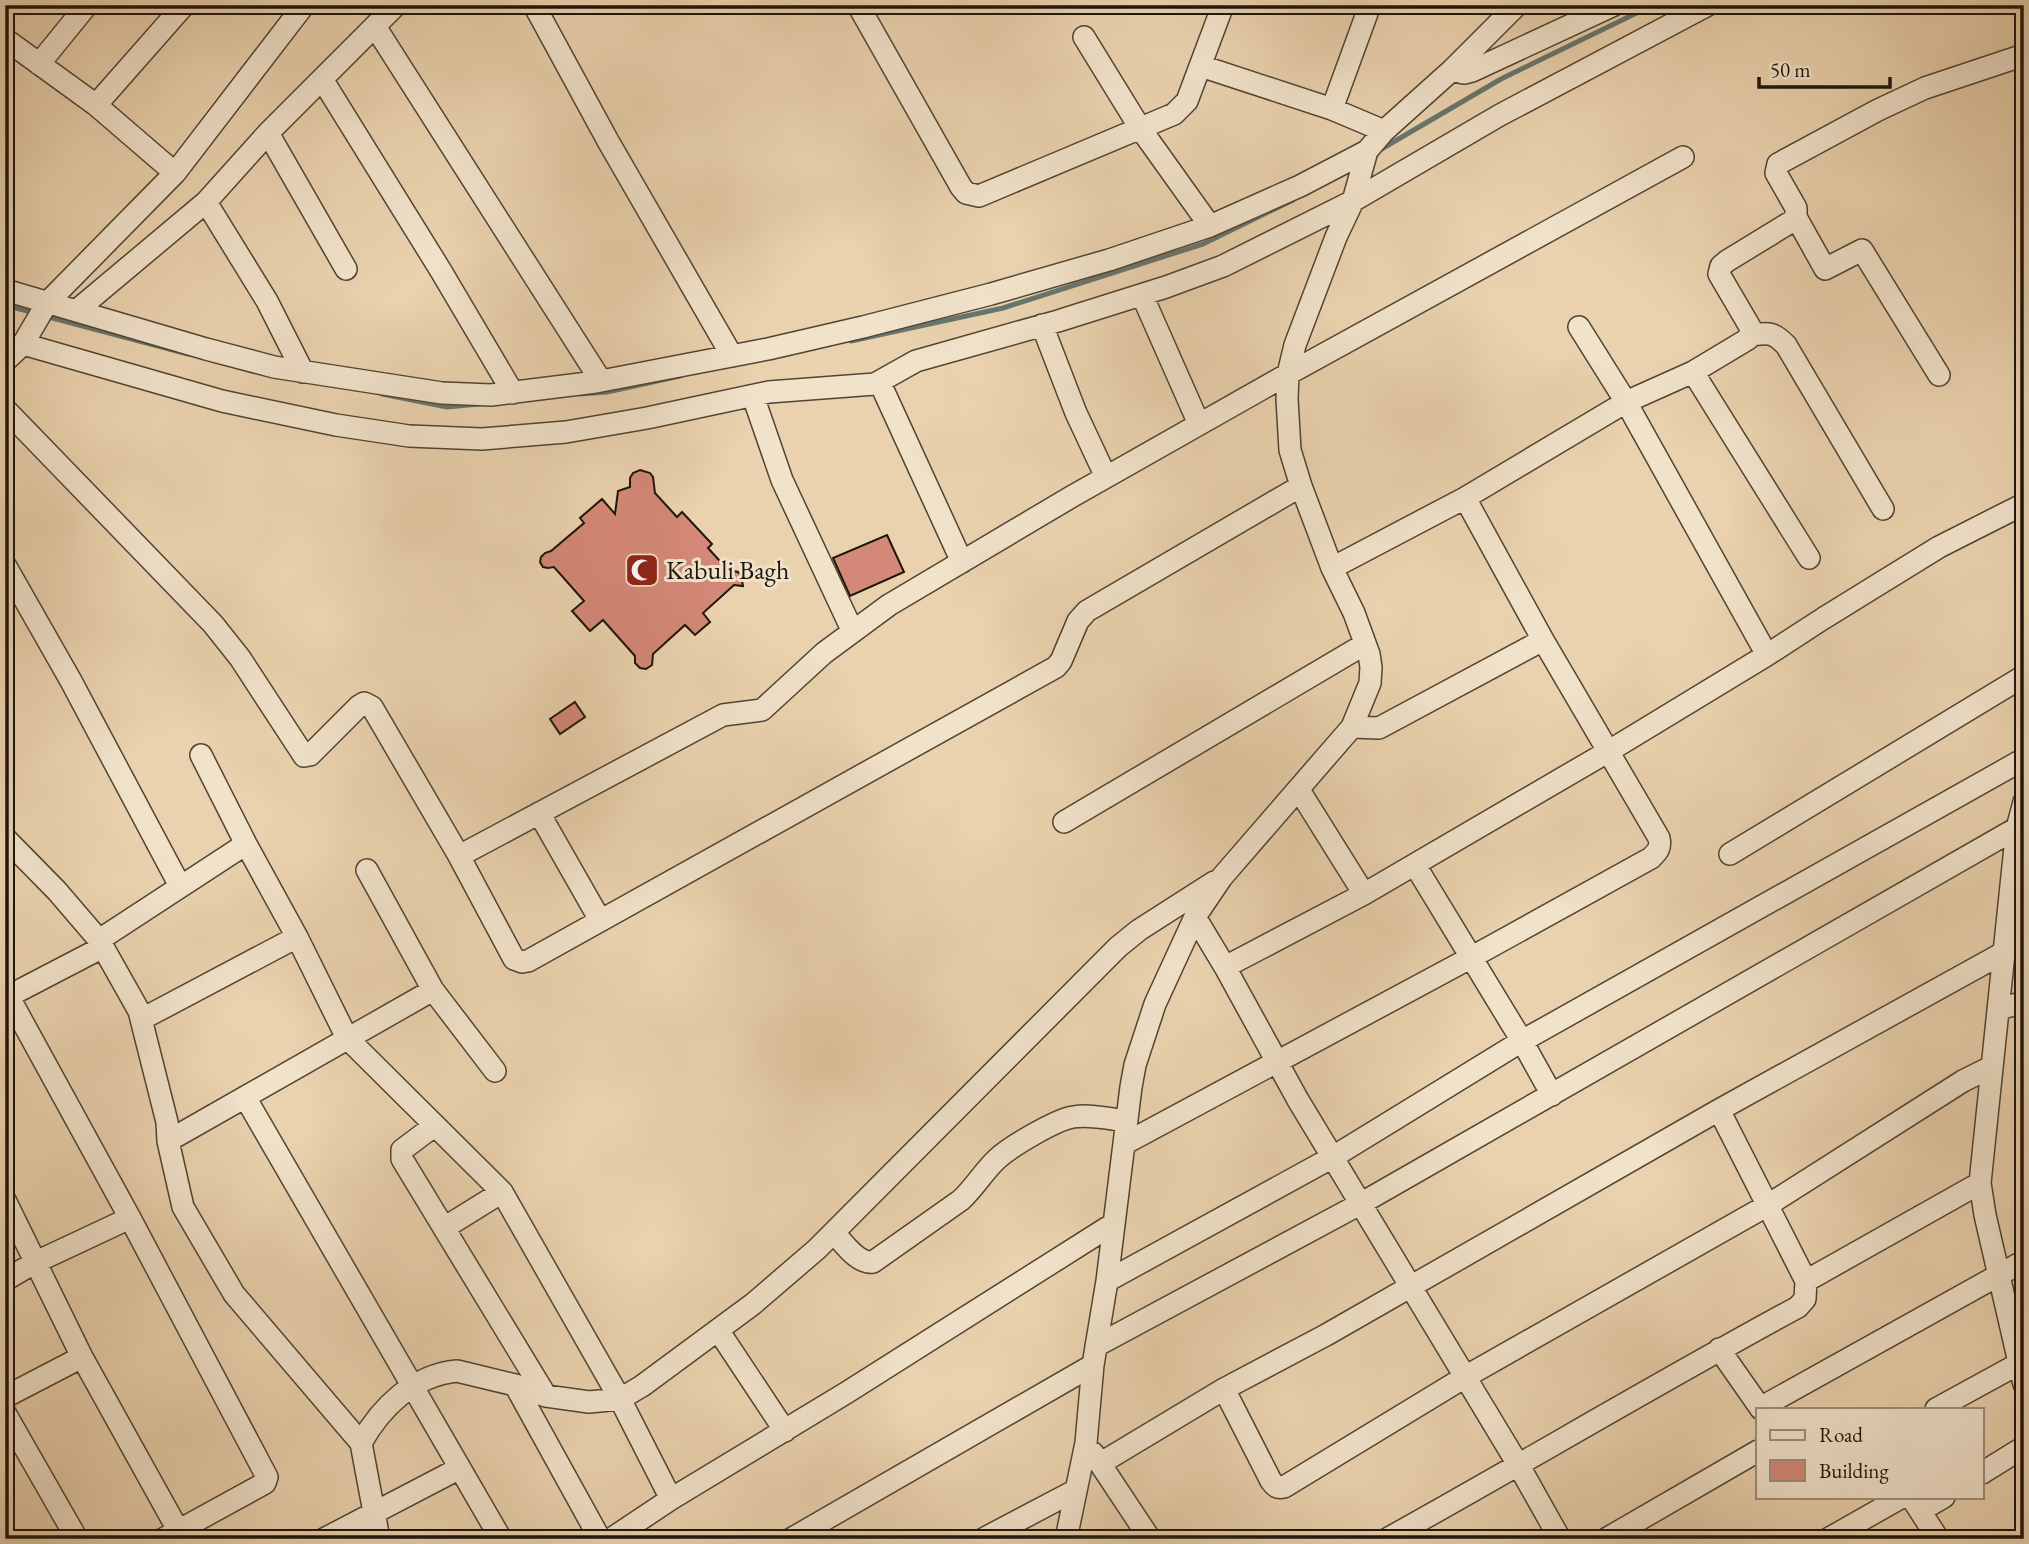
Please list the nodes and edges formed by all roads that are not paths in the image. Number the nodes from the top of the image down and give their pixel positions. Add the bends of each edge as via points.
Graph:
1 (87, 5) edge
2 (184, 5) edge
3 (304, 5) edge
4 (396, 5) edge
5 (534, 5) edge
6 (858, 5) edge
7 (1223, 5) edge
8 (1370, 5) edge
9 (1517, 5) edge
10 (1614, 5) edge
11 (1707, 5) edge
12 (376, 28) junction
13 (1084, 37) dead end
14 (5, 39) edge
15 (2024, 55) edge
16 (39, 64) junction
17 (1201, 66) junction
18 (1452, 70) junction
19 (322, 79) junction
20 (96, 105) junction
21 (1332, 108) junction
22 (1140, 128) junction
23 (1384, 131) junction
24 (268, 133) junction
25 (1366, 154) junction
26 (1683, 157) dead end
27 (175, 173) junction
28 (1354, 196) junction
29 (206, 202) junction
30 (1796, 217) junction
31 (1210, 226) junction
32 (346, 269) dead end
33 (5, 290) edge
34 (1142, 295) junction
35 (45, 306) junction
36 (76, 311) junction
37 (1042, 325) junction
38 (1579, 327) dead end
39 (1750, 335) junction
40 (25, 340) junction
41 (732, 356) junction
42 (5, 361) edge
43 (303, 372) junction
44 (1693, 372) junction
45 (1288, 374) junction
46 (1939, 375) dead end
47 (601, 381) junction
48 (880, 383) junction
49 (513, 393) junction
50 (753, 396) junction
51 (1626, 402) junction
52 (5, 409) edge
53 (1199, 424) junction
54 (1106, 477) junction
55 (1301, 486) junction
56 (1465, 498) junction
57 (2024, 504) edge
58 (1883, 509) dead end
59 (1809, 558) dead end
60 (962, 562) junction
61 (5, 565) edge
62 (1332, 568) junction
63 (853, 632) junction
64 (1543, 640) junction
65 (1365, 644) junction
66 (1767, 655) junction
67 (2024, 676) edge
68 (1352, 727) junction
69 (1609, 751) junction
70 (201, 755) dead end
71 (2024, 759) edge
72 (1300, 790) junction
73 (2024, 802) edge
74 (538, 813) junction
75 (1064, 822) dead end
76 (2020, 826) edge
77 (5, 838) edge
78 (246, 844) junction
79 (1730, 853) dead end
80 (458, 856) junction
81 (1415, 865) junction
82 (367, 870) dead end
83 (1222, 877) junction
84 (180, 886) junction
85 (1364, 894) junction
86 (1195, 917) junction
87 (600, 920) junction
88 (297, 937) junction
89 (101, 943) junction
90 (2010, 947) edge
91 (1472, 957) junction
92 (1225, 967) junction
93 (433, 990) junction
94 (6, 995) edge
95 (2024, 1002) edge
96 (1999, 1009) junction
97 (142, 1019) junction
98 (347, 1038) junction
99 (1522, 1041) junction
100 (1277, 1062) junction
101 (1991, 1067) junction
102 (495, 1071) dead end
103 (1552, 1095) junction
104 (245, 1097) junction
105 (1719, 1110) junction
106 (1127, 1121) junction
107 (434, 1126) junction
108 (168, 1141) junction
109 (1124, 1144) junction
110 (1333, 1157) junction
111 (1980, 1183) junction
112 (502, 1192) junction
113 (5, 1200) edge
114 (1360, 1204) junction
115 (1768, 1205) junction
116 (130, 1218) junction
117 (1113, 1224) junction
118 (444, 1228) junction
119 (834, 1233) junction
120 (2024, 1261) edge
121 (36, 1262) junction
122 (1998, 1276) junction
123 (5, 1280) edge
124 (1107, 1281) junction
125 (1806, 1281) junction
126 (1412, 1287) junction
127 (718, 1330) junction
128 (1719, 1349) junction
129 (1095, 1355) junction
130 (82, 1357) junction
131 (2022, 1372) edge
132 (1465, 1377) junction
133 (413, 1385) junction
134 (515, 1385) junction
135 (1224, 1389) junction
136 (546, 1396) junction
137 (5, 1397) edge
138 (620, 1399) junction
139 (1760, 1408) edge
140 (1938, 1408) edge
141 (5, 1413) edge
142 (785, 1431) junction
143 (361, 1443) junction
144 (1086, 1443) junction
145 (2024, 1447) edge
146 (1756, 1452) edge
147 (1101, 1463) junction
148 (1519, 1466) junction
149 (460, 1468) junction
150 (1983, 1472) edge
151 (1076, 1490) junction
152 (1900, 1498) edge
153 (1940, 1498) edge
154 (671, 1499) junction
155 (1916, 1504) edge
156 (374, 1511) junction
157 (175, 1536) edge
158 (500, 1538) edge
159 (77, 1539) edge
160 (324, 1539) edge
161 (380, 1539) edge
162 (600, 1539) edge
163 (611, 1539) edge
164 (791, 1539) edge
165 (984, 1539) edge
166 (1066, 1539) edge
167 (1150, 1539) edge
168 (1387, 1539) edge
169 (1560, 1539) edge
170 (1606, 1539) edge
171 (1828, 1539) edge
172 (1935, 1539) edge

1 - 16 street
2 - 20 street
3 - 27 street
4 - 12 street
5 - 41 street
6 - 22 street via 966,193 986,194
7 - 17 street
8 - 21 street
9 - 18 street
10 - 18 street via 1472,71
11 - 28 street
12 - 19 street
12 - 47 street
13 - 22 street
14 - 16 street
15 - 30 street via 1925,88 1782,161 1776,173 1796,208
16 - 20 street
17 - 21 street
17 - 22 street via 1182,107
18 - 23 street
19 - 24 street
19 - 49 street
20 - 27 street
21 - 23 street
22 - 31 street
23 - 25 street
24 - 29 street
24 - 32 street
25 - 28 street
25 - 31 street
26 - 45 street
27 - 35 street
28 - 34 street via 1223,266
28 - 45 street via 1295,345
29 - 36 street
29 - 43 street via 267,301
30 - 39 street via 1720,270
30 - 46 street via 1825,269 1862,250
31 - 41 street via 991,294
33 - 35 street
34 - 37 street
34 - 53 street
35 - 36 street
35 - 40 street
36 - 43 street
37 - 48 street via 916,361
37 - 54 street
38 - 51 street
39 - 44 street
39 - 58 street via 1771,333 1786,345
40 - 42 street
40 - 50 street via 222,401 409,436 482,439 566,432
41 - 47 street
43 - 49 street via 442,393
44 - 51 street
44 - 59 street
45 - 53 street
45 - 55 street via 1290,450
47 - 49 street
48 - 50 street
48 - 60 street
50 - 63 street via 782,480
51 - 56 street
51 - 66 street
52 - 80 street via 213,624 304,756 359,706 372,707
53 - 54 street
54 - 60 street
55 - 62 street
55 - 87 street via 1087,611 1056,667
56 - 62 street
56 - 64 street
57 - 66 street via 1939,547
60 - 63 street via 888,605
61 - 84 street
62 - 65 street
63 - 74 street via 762,710 723,715
64 - 68 street via 1379,728
64 - 69 street
65 - 68 street via 1370,683
65 - 75 street
66 - 69 street
67 - 79 street
68 - 72 street
69 - 81 street
69 - 91 street via 1659,838 1658,851
70 - 78 street
71 - 99 street
72 - 83 street
72 - 85 street
73 - 76 street
74 - 80 street
74 - 87 street
76 - 90 street
76 - 103 street
77 - 89 street
78 - 84 street
78 - 88 street
80 - 87 street via 517,961 528,961
81 - 85 street
81 - 91 street
82 - 93 street
83 - 86 street
83 - 119 street via 1118,947
84 - 89 street
85 - 92 street
86 - 92 street
86 - 106 street via 1154,1004 1135,1065
88 - 97 street
88 - 98 street
89 - 94 street
89 - 97 street
90 - 96 street
90 - 105 street
91 - 99 street
91 - 100 street
92 - 100 street
93 - 98 street
93 - 102 street
94 - 116 street
95 - 96 street
96 - 101 street
97 - 108 street
98 - 104 street
98 - 107 street
99 - 103 street
99 - 110 street
100 - 109 street
100 - 110 street
101 - 111 street
101 - 115 street
103 - 114 street
104 - 108 street
104 - 133 street
105 - 115 street
105 - 126 street
106 - 109 street
106 - 119 street via 1070,1118 1012,1147 961,1200 873,1262 861,1261
107 - 112 street
107 - 118 street via 401,1153
108 - 143 street via 183,1207 234,1294
109 - 117 street
110 - 114 street
110 - 124 street
111 - 122 street
111 - 125 street
112 - 118 street
112 - 138 street
113 - 121 street
114 - 126 street
114 - 129 street
115 - 125 street
115 - 132 street
116 - 121 street
116 - 157 street via 267,1477 265,1483
117 - 124 street
117 - 142 street
118 - 136 street
119 - 127 street
120 - 122 street
121 - 123 street
121 - 130 street
122 - 131 street
122 - 139 street
124 - 129 street
125 - 128 street via 1805,1299 1798,1307
126 - 132 street
126 - 135 street
127 - 138 street
127 - 142 street
128 - 139 street
128 - 148 street
129 - 144 street
129 - 164 street
130 - 137 street
130 - 157 street
131 - 140 street
132 - 135 street via 1279,1489
132 - 148 street
133 - 134 street via 457,1371
133 - 143 street via 371,1425
133 - 149 street
134 - 136 street
134 - 162 street
135 - 147 street
136 - 138 street via 589,1402
138 - 154 street
141 - 159 street
142 - 154 street
143 - 156 street
144 - 147 street
144 - 151 street
145 - 150 street
146 - 170 street
147 - 167 street
148 - 168 street
148 - 169 street
149 - 156 street
149 - 158 street
151 - 165 street
151 - 166 street
152 - 171 street
153 - 155 street
154 - 163 street
155 - 172 street
156 - 160 street
156 - 161 street

